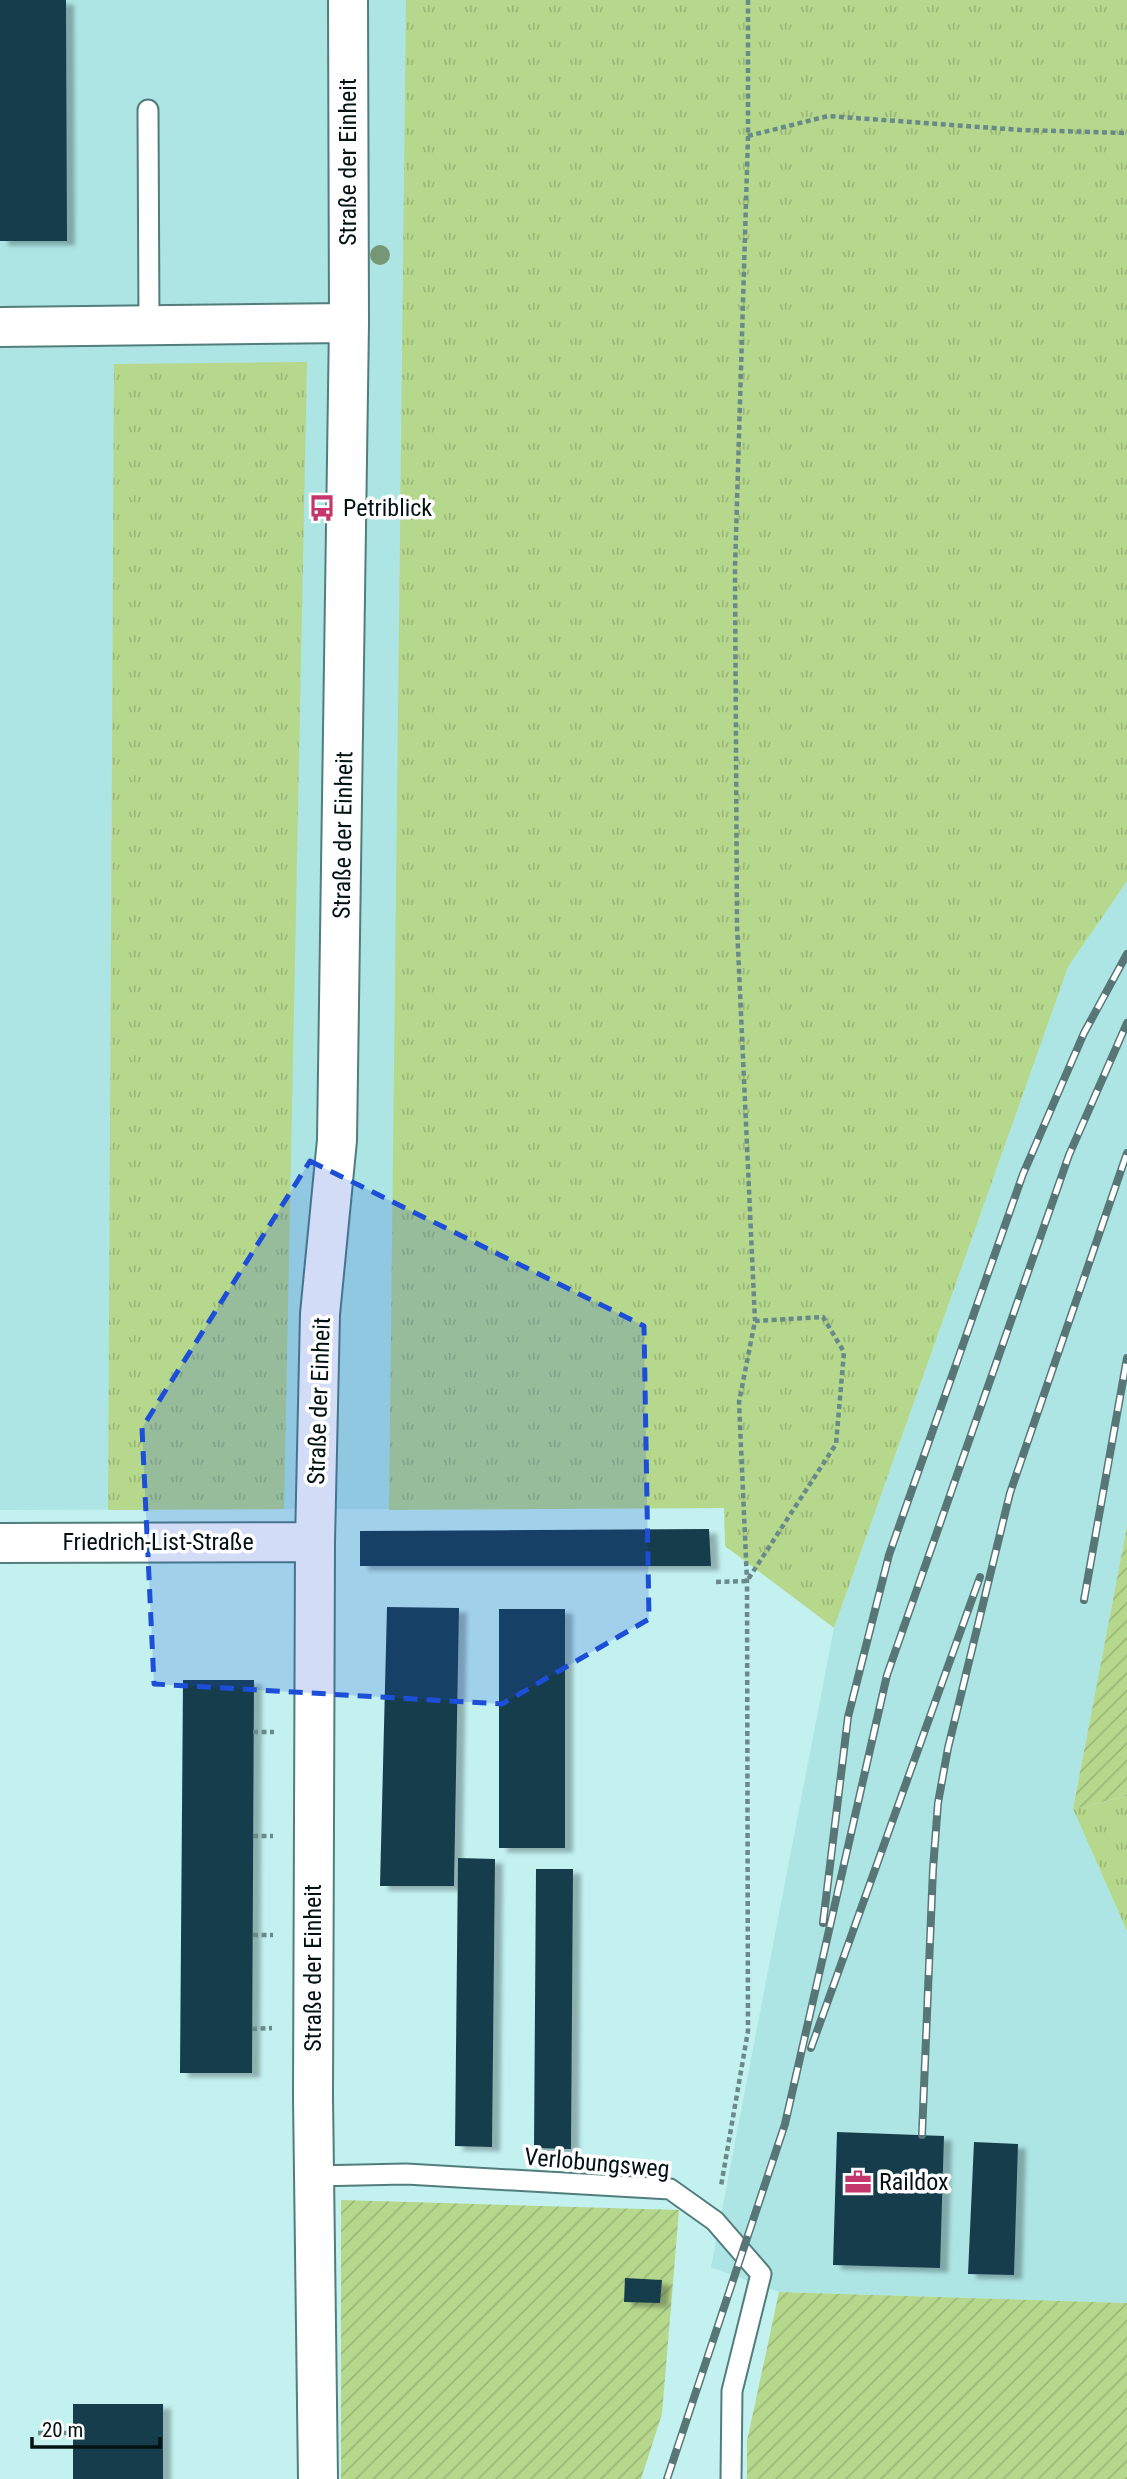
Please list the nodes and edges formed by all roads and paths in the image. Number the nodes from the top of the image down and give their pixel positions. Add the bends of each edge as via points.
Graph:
1 (348, 0) edge
2 (748, 0) edge
3 (148, 110) dead end
4 (1127, 133) edge
5 (748, 135) junction
6 (349, 323) junction
7 (149, 325) junction
8 (0, 327) edge
9 (755, 1321) junction
10 (315, 1542) junction
11 (0, 1543) edge
12 (747, 1581) junction
13 (716, 1582) dead end
14 (253, 1732) dead end
15 (282, 1732) dead end
16 (282, 1835) dead end
17 (253, 1836) dead end
18 (253, 1935) dead end
19 (282, 1935) dead end
20 (282, 2027) dead end
21 (252, 2029) dead end
22 (313, 2176) junction
23 (715, 2221) junction
24 (37, 2433) dead end
25 (73, 2433) dead end
26 (318, 2479) edge
27 (731, 2479) edge

1 - 6 street, Straße der Einheit
2 - 5 path
3 - 7 lane
4 - 5 path via 828,116
5 - 9 path via 735,568 737,926
6 - 7 street
6 - 10 street, Straße der Einheit via 337,1140 320,1314
7 - 8 street
9 - 12 path via 739,1402
9 - 12 path via 823,1317 844,1352 836,1444
10 - 11 street, Friedrich-List-Straße
10 - 22 street, Straße der Einheit
12 - 13 path
12 - 23 path via 748,2031
14 - 15 path
16 - 17 path
18 - 19 path
20 - 21 path
22 - 23 lane, Verlobungsweg via 406,2174 670,2189
22 - 26 street, Straße der Einheit
23 - 27 lane, Verlobungsweg via 761,2274 732,2391
24 - 25 path

